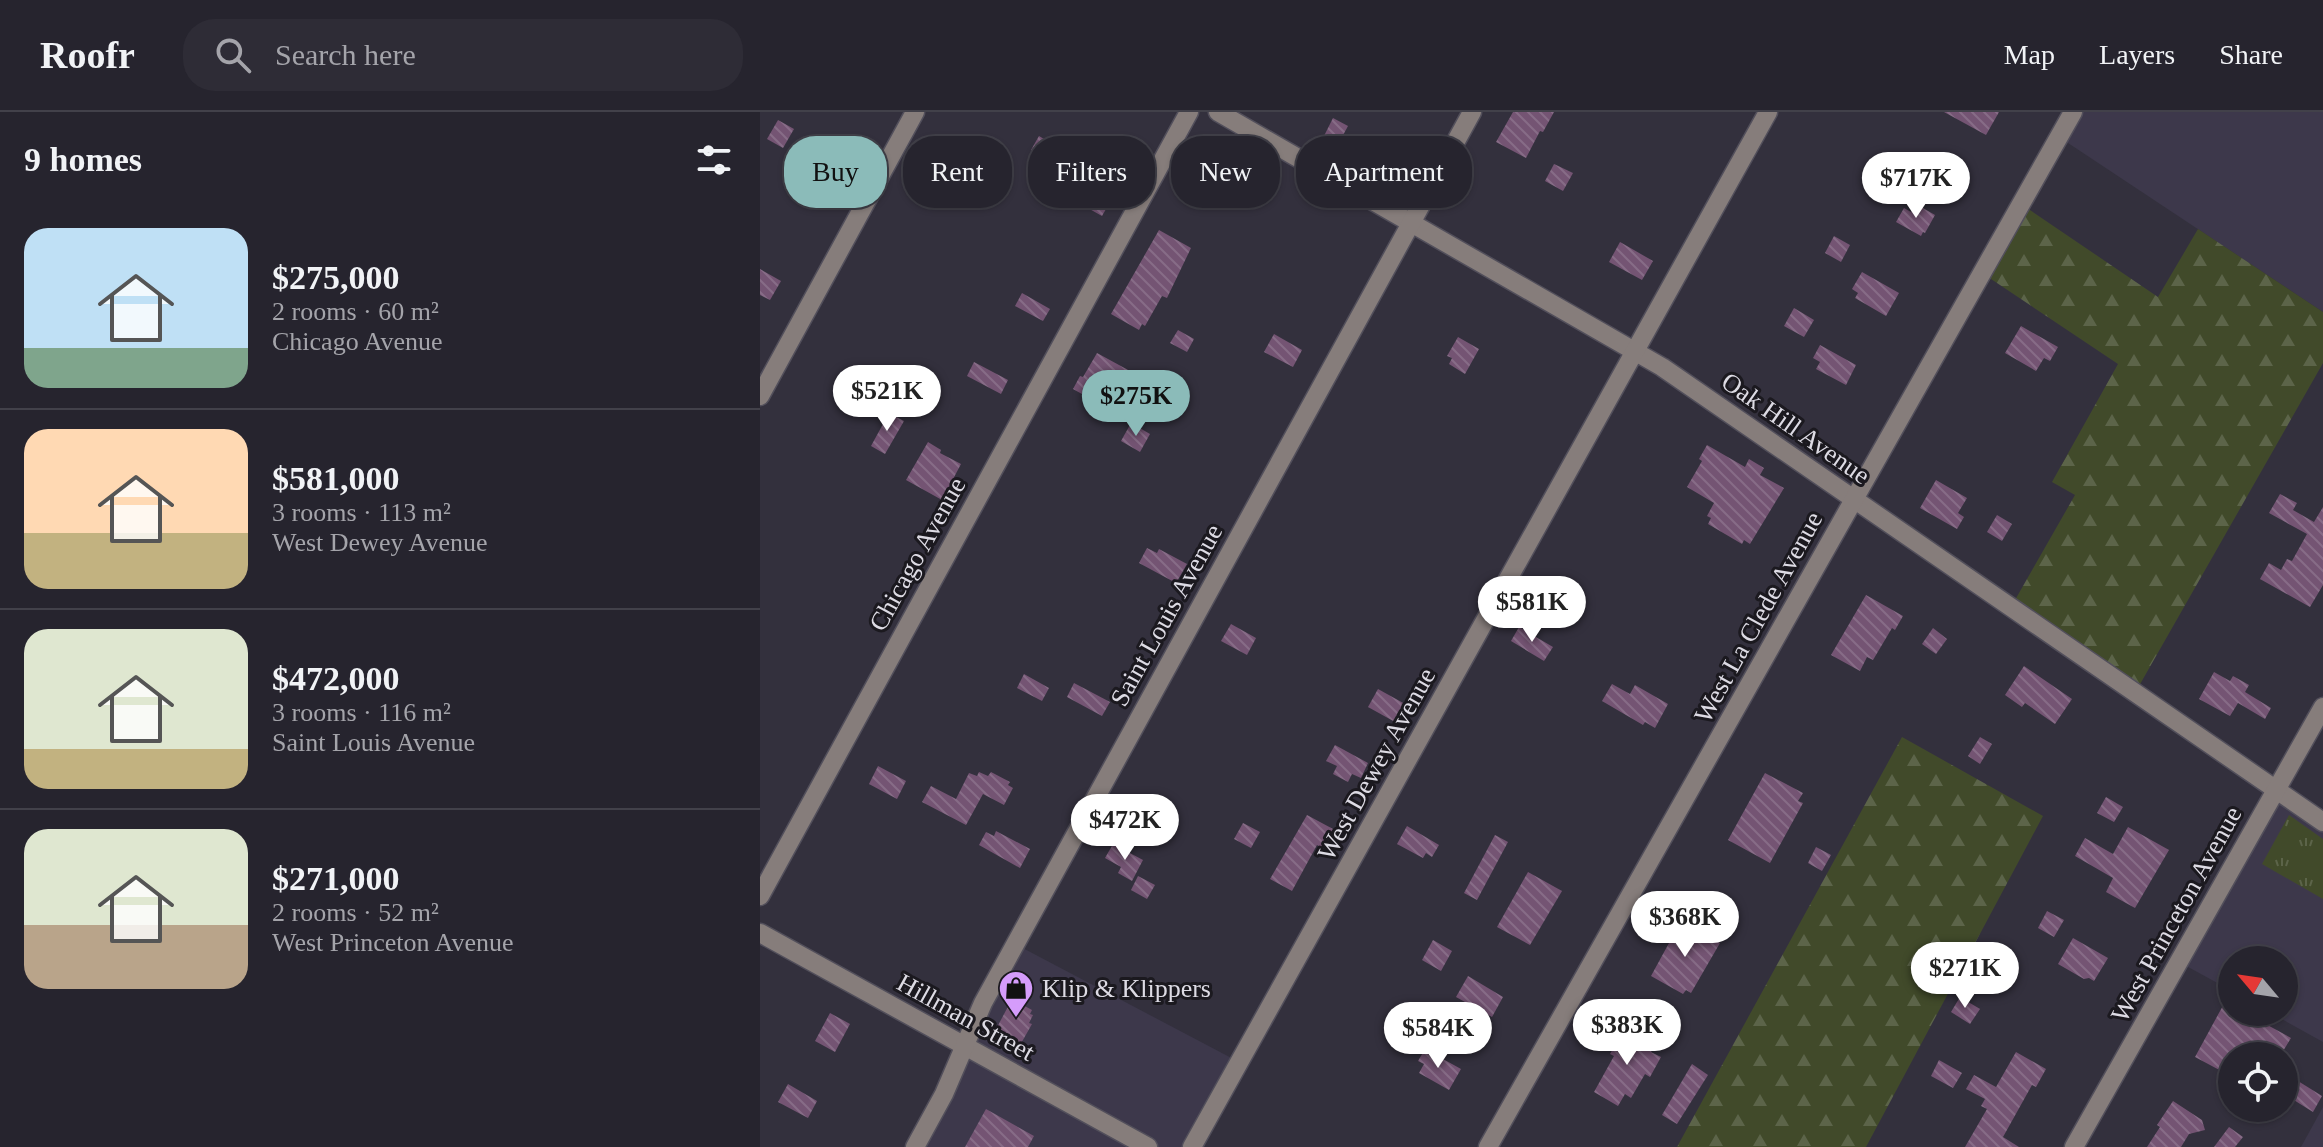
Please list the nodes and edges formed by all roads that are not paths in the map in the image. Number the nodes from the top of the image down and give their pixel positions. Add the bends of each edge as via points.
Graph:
1 (915, 112) edge
2 (1189, 112) edge
3 (1218, 112) edge
4 (1472, 112) edge
5 (1768, 112) edge
6 (2073, 112) edge
7 (1411, 223) junction
8 (1635, 351) junction
9 (760, 396) edge
10 (1854, 499) junction
11 (2323, 707) edge
12 (2276, 790) junction
13 (2323, 822) edge
14 (760, 896) edge
15 (760, 933) edge
16 (965, 1046) junction
17 (915, 1147) edge
18 (1148, 1147) edge
19 (1192, 1147) edge
20 (1488, 1147) edge
21 (2074, 1147) edge

1 - 9 street
2 - 14 street, Chicago Avenue
3 - 7 street, Oak Hill Avenue
4 - 7 street, Saint Louis Avenue
5 - 8 street, West Dewey Avenue
6 - 10 street, West La Clede Avenue
7 - 8 street, Oak Hill Avenue
7 - 16 street, Saint Louis Avenue via 983,1003
8 - 10 street, Oak Hill Avenue
8 - 19 street, West Dewey Avenue
10 - 12 street, Oak Hill Avenue
10 - 20 street, West La Clede Avenue
11 - 12 street, West Princeton Avenue
12 - 13 street, Oak Hill Avenue
12 - 21 street, West Princeton Avenue
15 - 16 street, Hillman Street
16 - 17 street, Saint Louis Avenue
16 - 18 street, Hillman Street

